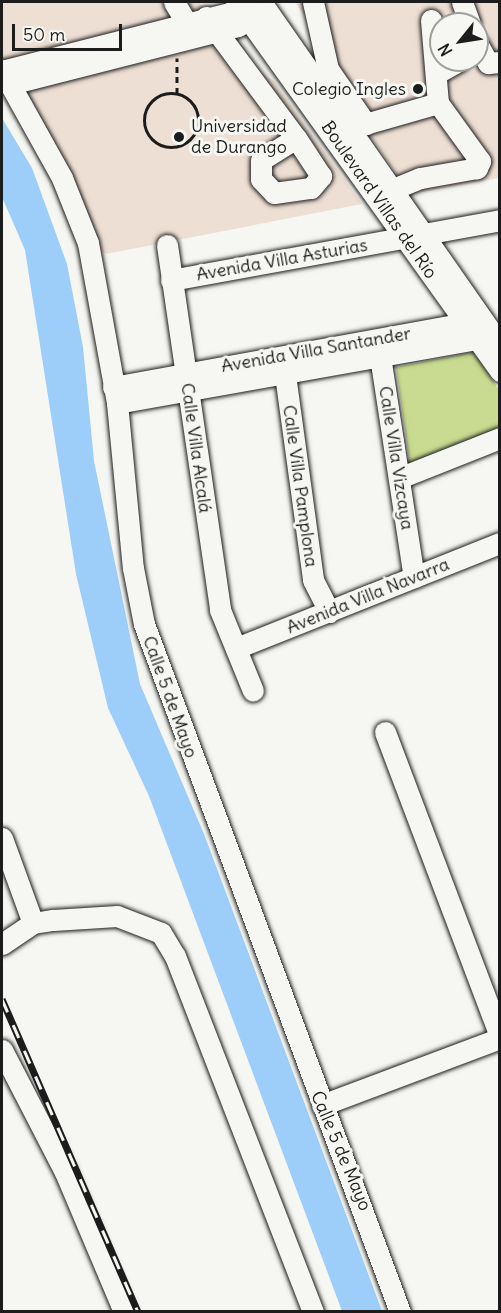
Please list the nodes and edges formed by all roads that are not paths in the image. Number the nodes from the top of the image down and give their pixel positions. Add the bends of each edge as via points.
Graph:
1 (174, 2) edge
2 (313, 2) edge
3 (254, 7) edge
4 (185, 20) junction
5 (211, 24) junction
6 (440, 72) edge
7 (437, 74) joint
8 (5, 75) edge
9 (438, 103) junction
10 (359, 126) junction
11 (296, 138) dead end
12 (384, 192) junction
13 (500, 220) edge
14 (416, 236) junction
15 (167, 245) dead end
16 (171, 280) junction
17 (483, 333) edge
18 (378, 348) junction
19 (284, 365) junction
20 (500, 371) edge
21 (187, 382) junction
22 (115, 395) junction
23 (500, 438) edge
24 (399, 478) junction
25 (500, 543) edge
26 (414, 577) junction
27 (329, 612) junction
28 (236, 648) junction
29 (253, 691) dead end
30 (385, 732) dead end
31 (2, 838) edge
32 (33, 923) junction
33 (2, 944) edge
34 (500, 1037) edge
35 (2, 1050) edge
36 (322, 1105) junction
37 (124, 1311) edge
38 (313, 1311) edge
39 (400, 1311) edge

1 - 4 street
2 - 10 street via 328,69
3 - 5 street
3 - 10 street, Boulevard Villas del Río
3 - 12 street, Boulevard Villas del Río
4 - 5 street
4 - 8 street
5 - 8 street via 178,41
5 - 11 street
6 - 7 street
7 - 9 street
8 - 22 street, Calle 5 de Mayo via 81,219
9 - 10 street
9 - 12 street via 480,166
10 - 12 street, Boulevard Villas del Río
12 - 14 street, Boulevard Villas del Río
13 - 14 street, Avenida Villa Asturias
14 - 16 street, Avenida Villa Asturias
14 - 17 street, Boulevard Villas del Río
15 - 16 street, Calle Villa Alcalá
16 - 21 street, Calle Villa Alcalá
17 - 18 street, Avenida Villa Santander
17 - 20 street, Boulevard Villas del Río
18 - 19 street, Avenida Villa Santander
18 - 24 street, Calle Villa Vizcaya
19 - 21 street, Avenida Villa Santander
19 - 27 street, Calle Villa Pamplona via 313,580
21 - 22 street, Avenida Villa Santander
21 - 28 street, Calle Villa Alcalá via 220,610
22 - 36 street, Calle 5 de Mayo via 133,568 144,624
23 - 24 street
24 - 26 street, Calle Villa Vizcaya
25 - 26 street, Avenida Villa Navarra
26 - 27 street, Avenida Villa Navarra
27 - 28 street, Avenida Villa Navarra
28 - 29 street, Calle Villa Alcalá
30 - 34 street
31 - 32 street
32 - 33 street
32 - 38 street via 117,916 161,933 175,956
34 - 36 street
35 - 37 street via 65,1172
36 - 39 street, Calle 5 de Mayo via 372,1226

